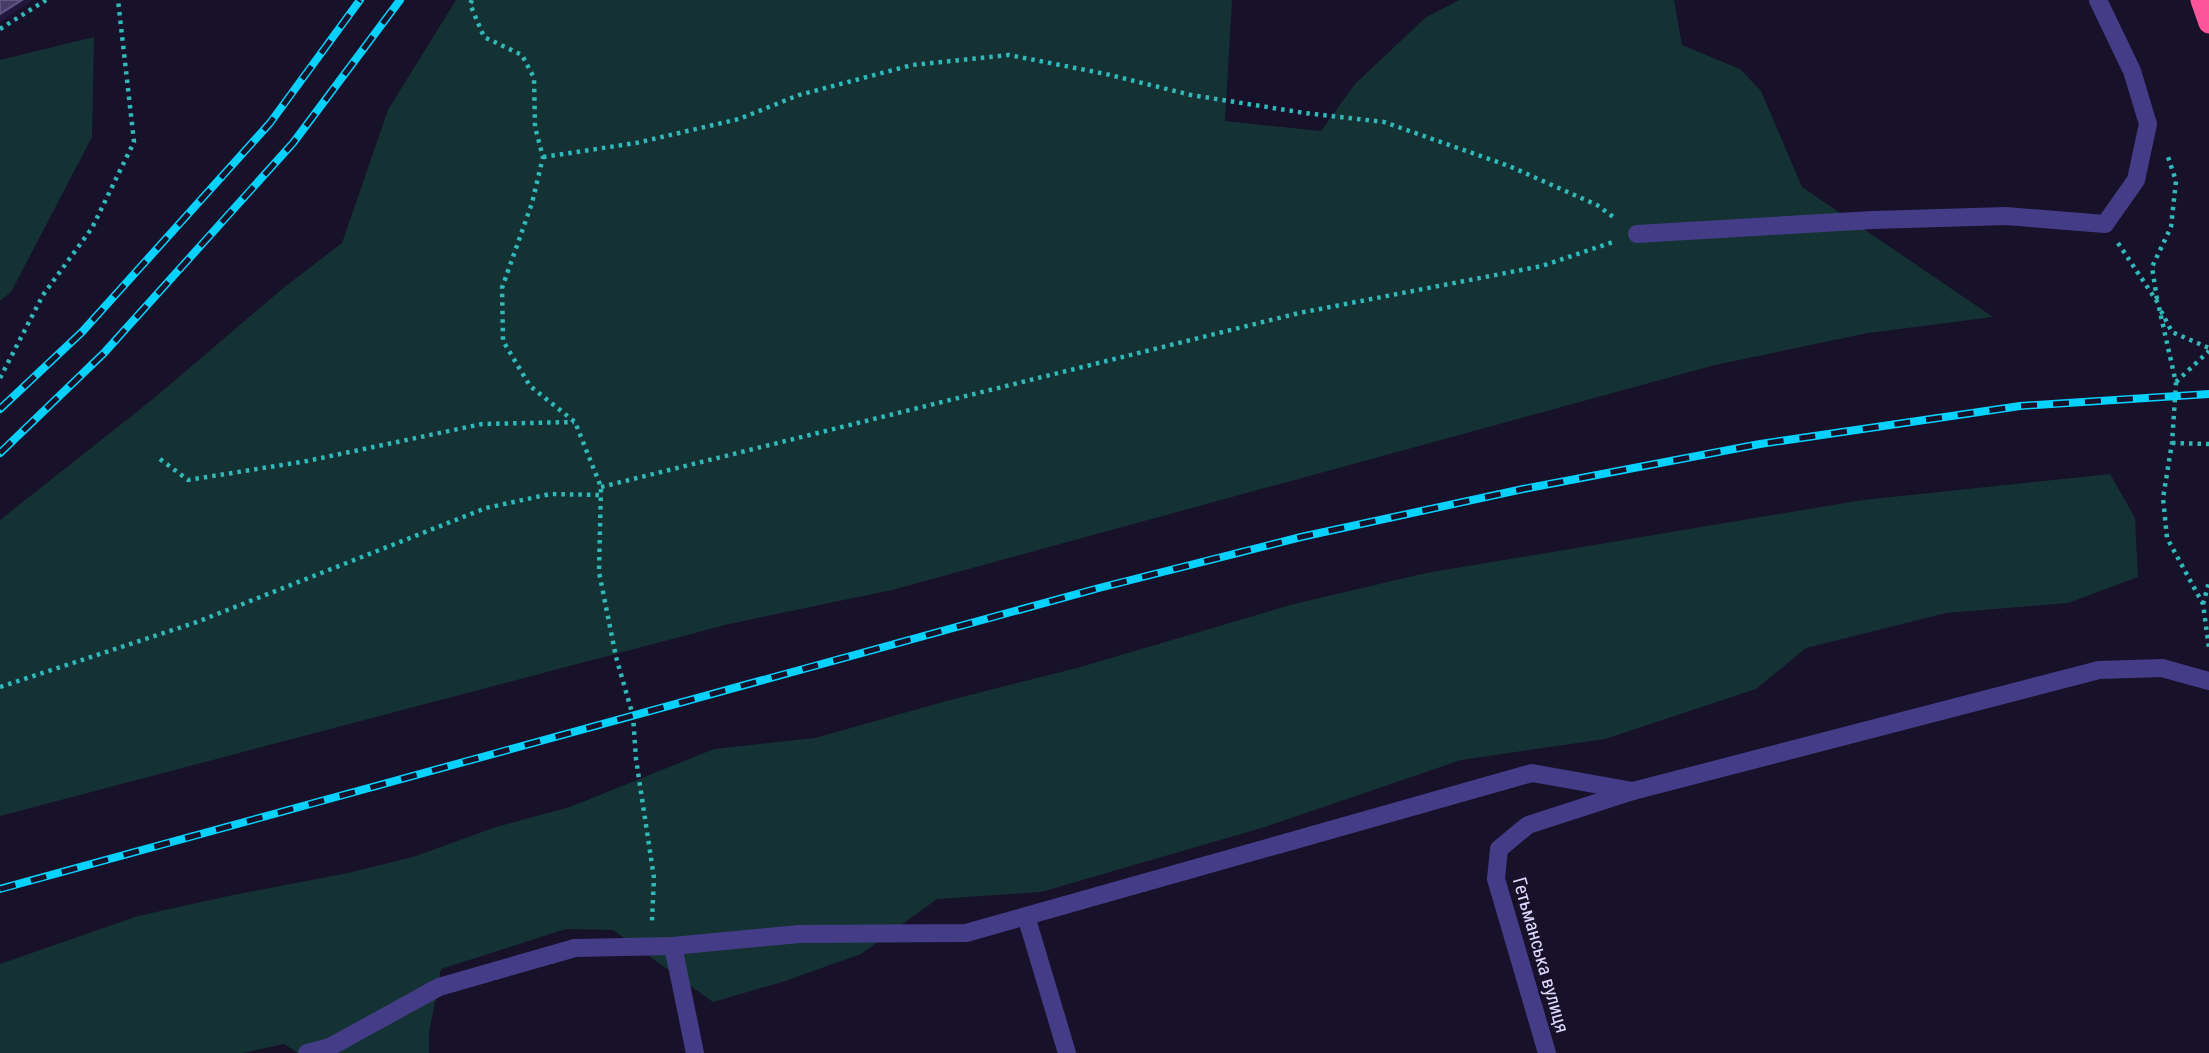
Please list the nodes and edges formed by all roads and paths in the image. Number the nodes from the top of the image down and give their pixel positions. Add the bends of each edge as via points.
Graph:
1 (46, 0) edge
2 (118, 0) edge
3 (472, 0) edge
4 (2098, 0) edge
5 (2201, 0) edge
6 (2209, 23) edge
7 (0, 29) edge
8 (2148, 124) junction
9 (542, 157) junction
10 (2105, 224) junction
11 (1637, 233) junction
12 (2158, 303) junction
13 (2209, 349) edge
14 (0, 379) edge
15 (2176, 383) junction
16 (575, 422) junction
17 (2172, 443) junction
18 (2209, 444) edge
19 (160, 459) dead end
20 (601, 487) junction
21 (601, 495) junction
22 (2209, 582) edge
23 (2203, 604) junction
24 (2209, 648) edge
25 (2209, 681) edge
26 (0, 687) edge
27 (1633, 791) junction
28 (1026, 916) junction
29 (650, 946) junction
30 (673, 946) junction
31 (332, 1050) edge
32 (307, 1053) edge
33 (695, 1053) edge
34 (1067, 1053) edge
35 (1548, 1053) edge

1 - 7 path
2 - 14 path via 134,142 92,228 44,295
3 - 9 path via 484,37 522,55 534,78 535,127
4 - 8 street via 2132,71
5 - 6 highway
8 - 10 street via 2136,180
8 - 12 path via 2163,141 2176,181 2171,227 2152,267
9 - 11 path via 636,144 739,119 799,94 912,65 1009,55 1191,95 1384,122 1522,171 1597,205
9 - 16 path via 532,203 502,288 503,341 530,386
10 - 11 street via 2006,216
10 - 12 path
11 - 20 path via 1542,266 1299,313
12 - 13 path via 2172,332
12 - 15 path
13 - 15 path
15 - 17 path
16 - 19 path via 482,424 307,461 188,480
16 - 20 path
17 - 18 path
17 - 23 path via 2163,498 2167,538
20 - 21 path
21 - 26 path via 550,494 486,508 197,622
21 - 29 path via 599,572 633,716 654,878
22 - 23 path
23 - 24 path
25 - 27 street, Гетьманська вулиця via 2162,668 2099,670
27 - 28 street via 1532,773
27 - 35 street, Гетьманська вулиця via 1528,825 1499,849 1496,879
28 - 30 street via 966,933 799,934
28 - 34 street
29 - 30 street
29 - 31 street via 575,948 439,987
30 - 33 street
31 - 32 street

